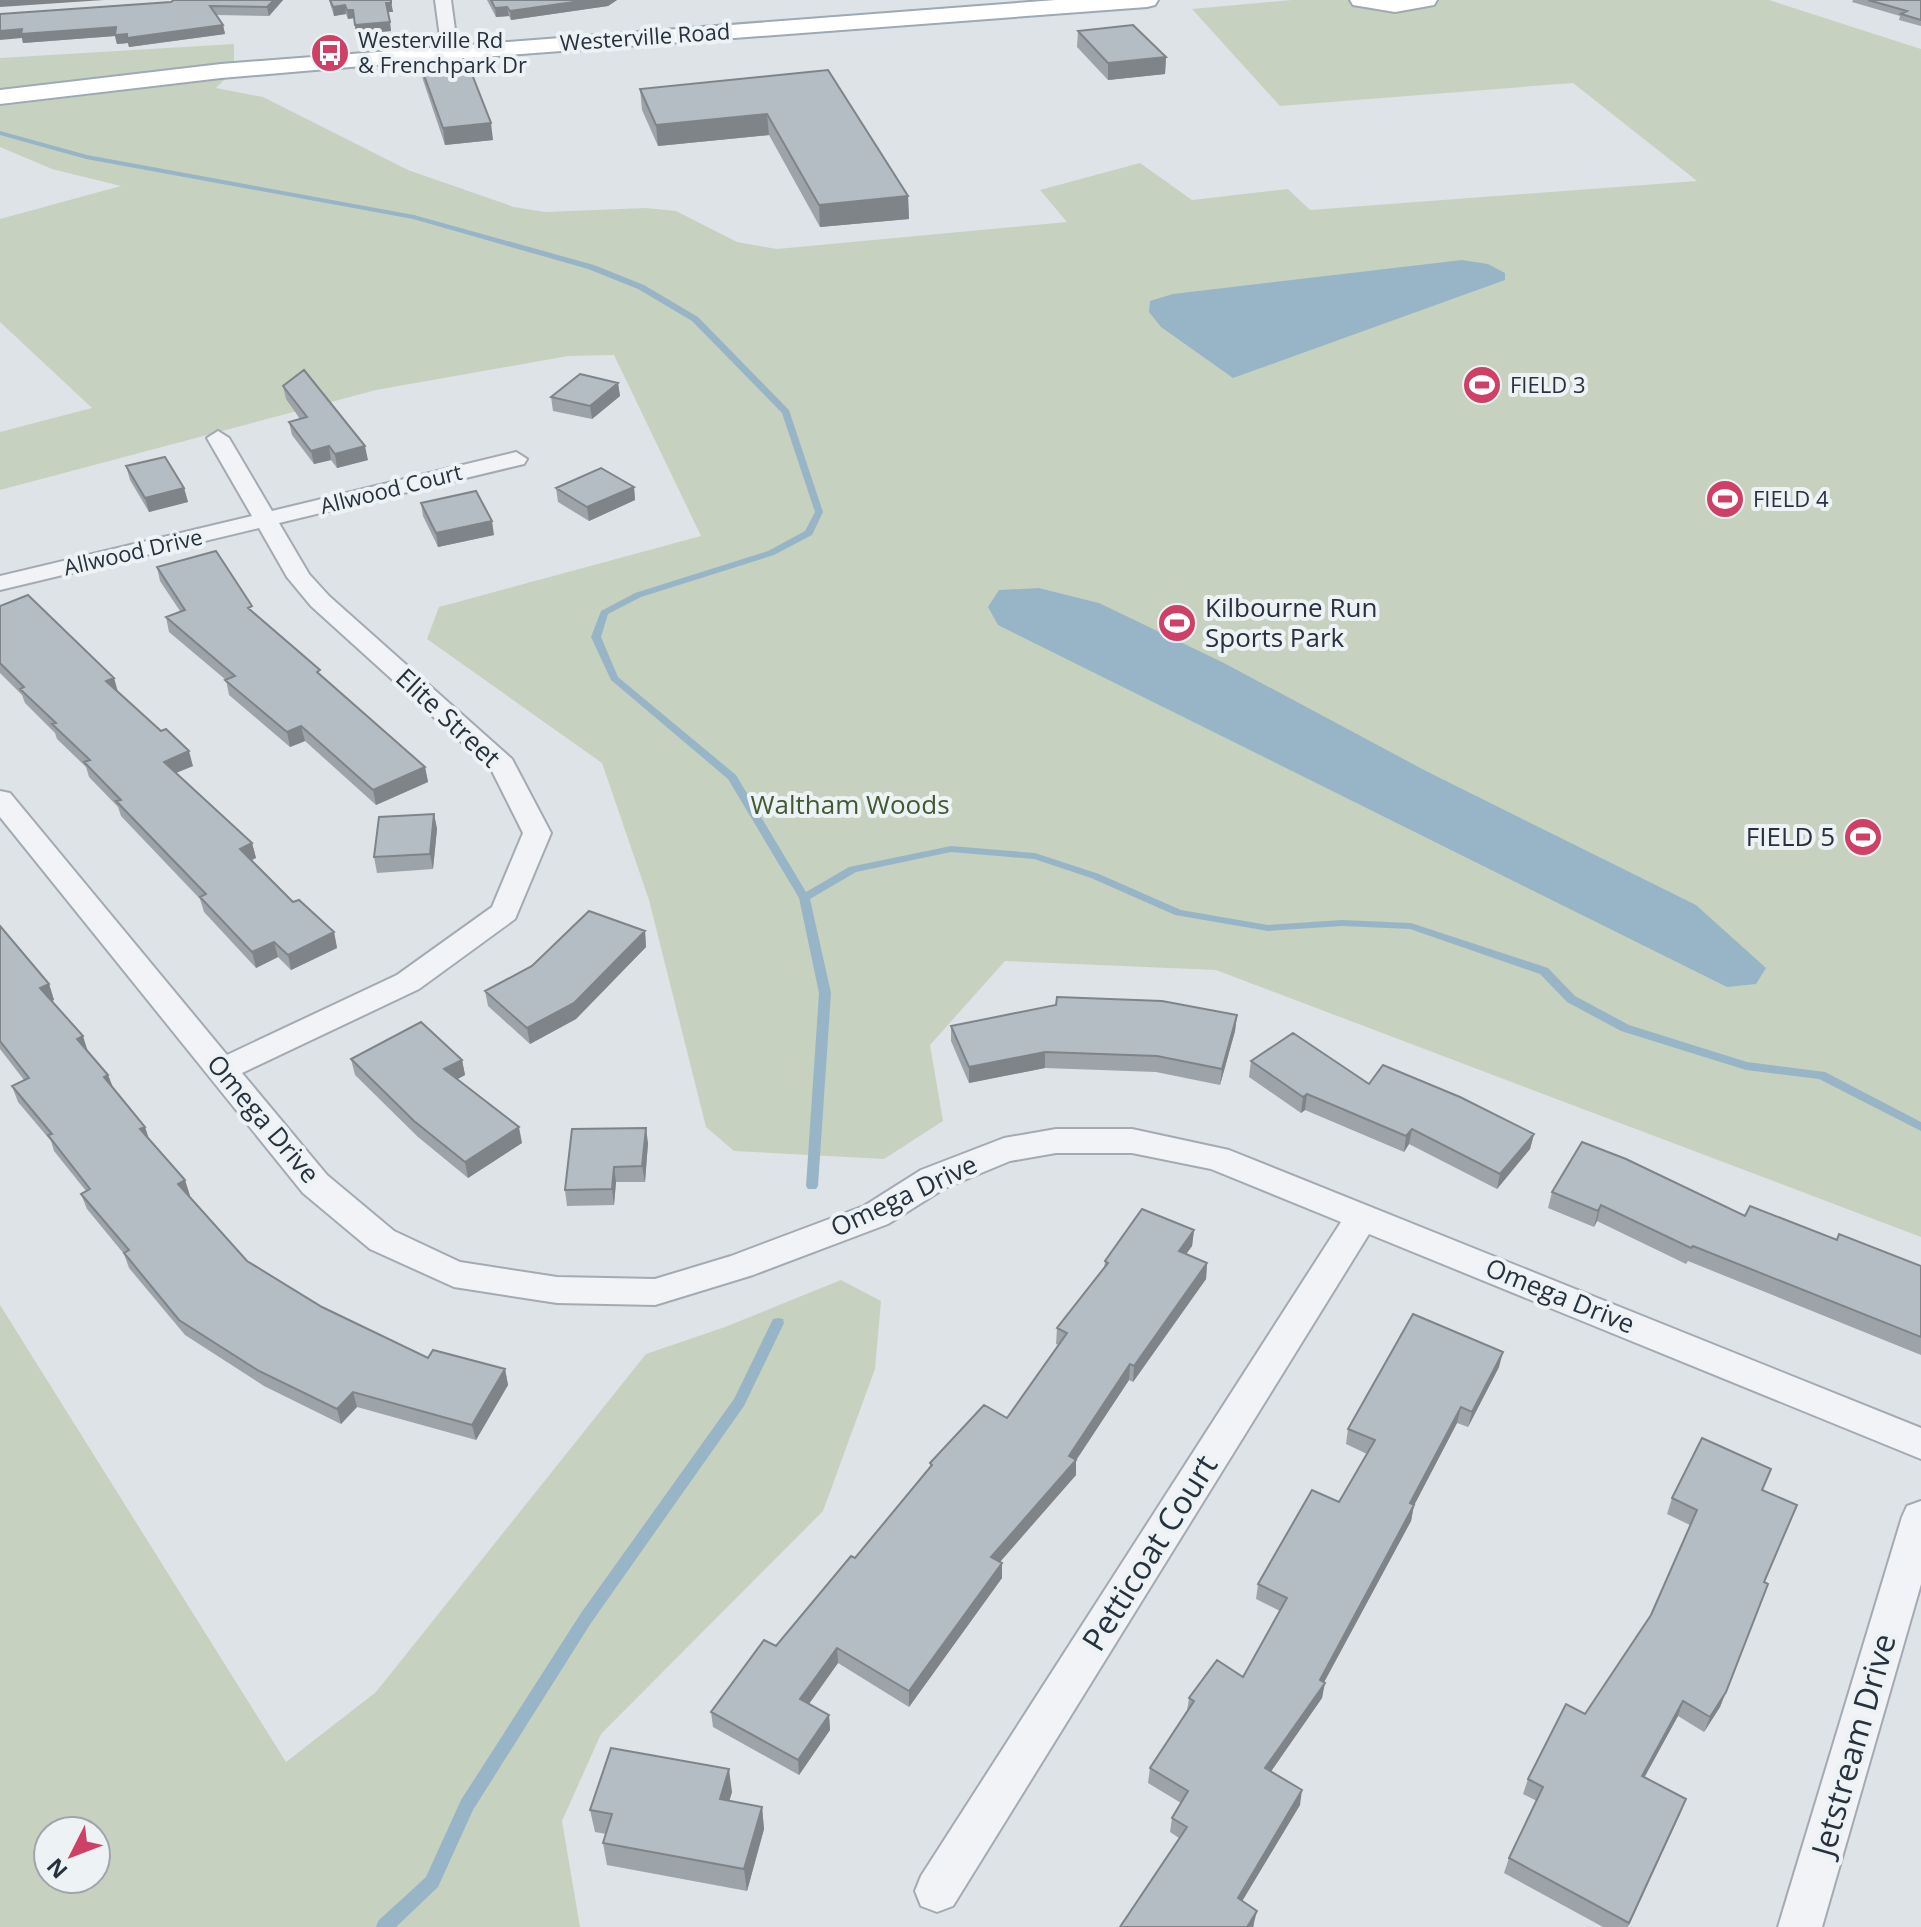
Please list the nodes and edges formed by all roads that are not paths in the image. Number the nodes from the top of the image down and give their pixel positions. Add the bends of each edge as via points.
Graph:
1 (443, 0) edge
2 (1147, 0) edge
3 (1361, 0) edge
4 (1426, 0) edge
5 (450, 52) junction
6 (0, 97) edge
7 (218, 438) dead end
8 (516, 459) dead end
9 (265, 520) junction
10 (0, 583) edge
11 (0, 799) edge
12 (221, 1070) junction
13 (1363, 1215) junction
14 (1921, 1444) edge
15 (1921, 1517) edge
16 (937, 1891) dead end
17 (1800, 1927) edge

1 - 5 street
2 - 5 main road, Westerville Road
3 - 4 main road via 1395,5
5 - 6 main road, Westerville Road
7 - 9 street, Elite Street
8 - 9 street, Allwood Court
9 - 10 street, Allwood Drive
9 - 12 street, Elite Street via 320,601 502,765 537,833 505,912 408,982
11 - 12 street, Omega Drive
12 - 13 street, Omega Drive via 315,1184 382,1240 454,1274 557,1290 670,1288 876,1215 933,1179 1004,1150 1056,1141 1132,1141 1217,1158
13 - 14 street, Omega Drive
13 - 16 street, Petticoat Court
15 - 17 street, Jetstream Drive

